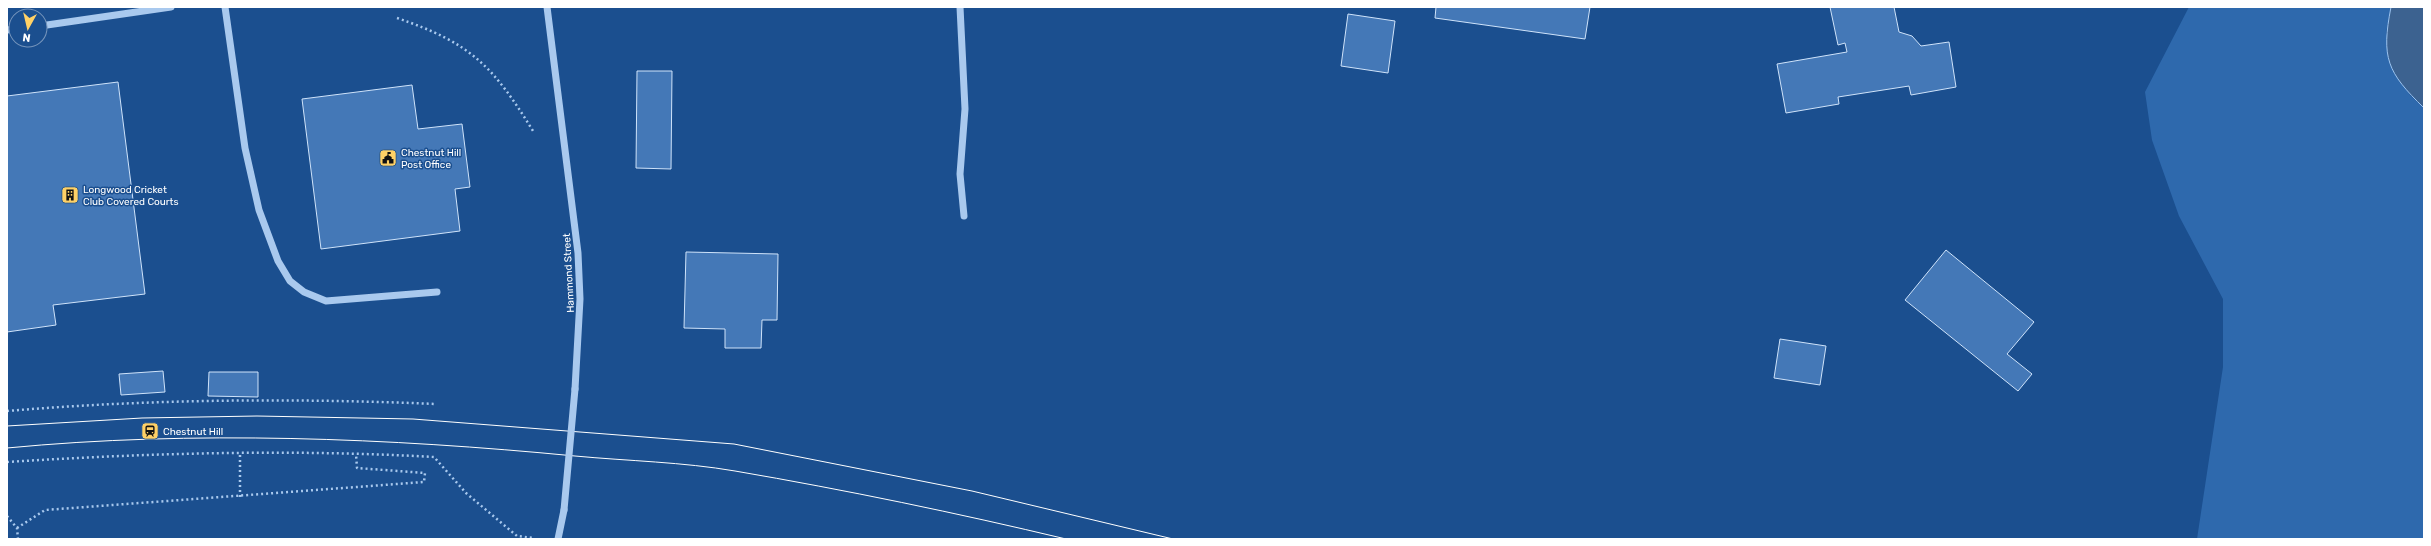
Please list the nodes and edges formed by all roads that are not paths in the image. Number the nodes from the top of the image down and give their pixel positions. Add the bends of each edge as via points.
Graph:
1 (170, 7) edge
2 (225, 7) edge
3 (547, 7) edge
4 (960, 7) edge
5 (48, 25) edge
6 (964, 216) dead end
7 (437, 292) dead end
8 (558, 539) edge

1 - 5 street
2 - 7 street via 245,148 259,210 278,261 290,281 304,292 326,301
3 - 8 street, Hammond Street, bridge via 578,253 580,299 576,389 564,510
4 - 6 street via 965,109 960,174

